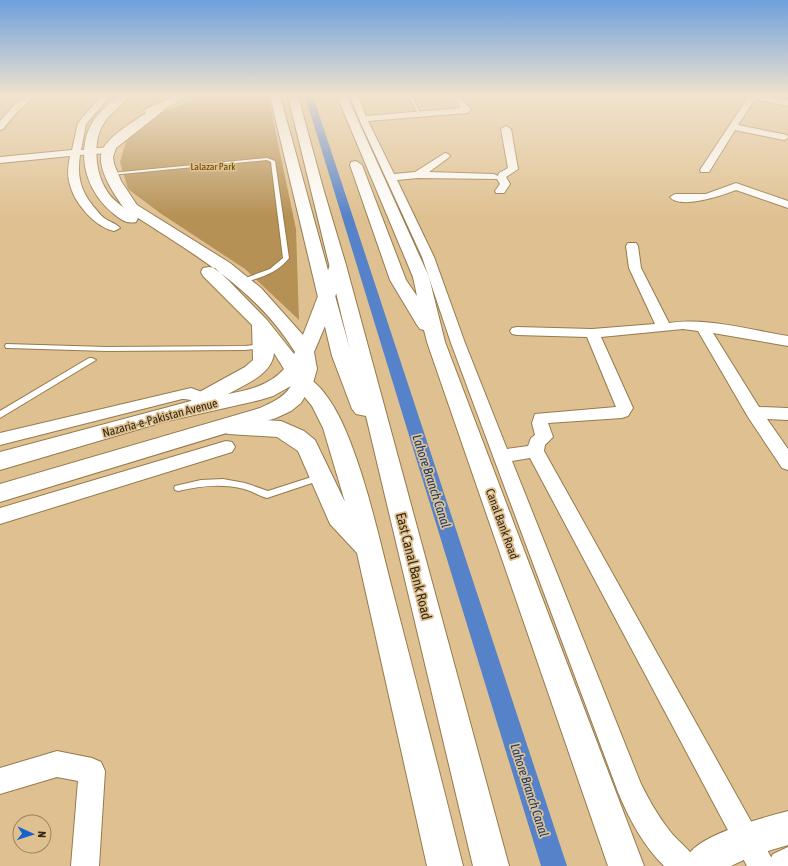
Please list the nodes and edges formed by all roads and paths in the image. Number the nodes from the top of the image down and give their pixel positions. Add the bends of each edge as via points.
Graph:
1 (79, 136) edge
2 (93, 136) edge
3 (123, 136) edge
4 (285, 136) edge
5 (303, 136) edge
6 (360, 136) edge
7 (371, 136) edge
8 (507, 136) edge
9 (727, 136) edge
10 (781, 136) edge
11 (784, 137) dead end
12 (108, 150) junction
13 (351, 152) dead end
14 (91, 153) junction
15 (75, 154) junction
16 (445, 156) dead end
17 (0, 160) edge
18 (705, 170) dead end
19 (111, 174) junction
20 (418, 175) junction
21 (390, 177) junction
22 (499, 177) junction
23 (500, 192) dead end
24 (675, 197) dead end
25 (788, 205) edge
26 (114, 228) dead end
27 (632, 246) dead end
28 (338, 265) junction
29 (242, 281) junction
30 (326, 296) junction
31 (261, 324) junction
32 (664, 328) junction
33 (703, 328) junction
34 (517, 331) dead end
35 (592, 333) junction
36 (788, 341) edge
37 (436, 342) junction
38 (8, 346) dead end
39 (262, 346) junction
40 (305, 352) junction
41 (92, 360) dead end
42 (299, 376) junction
43 (195, 404) junction
44 (754, 413) junction
45 (788, 414) edge
46 (0, 416) edge
47 (380, 433) junction
48 (227, 436) junction
49 (0, 439) edge
50 (535, 450) junction
51 (502, 456) junction
52 (0, 461) edge
53 (788, 463) edge
54 (322, 477) junction
55 (178, 488) dead end
56 (0, 493) edge
57 (0, 516) edge
58 (369, 549) junction
59 (0, 781) edge
60 (788, 828) edge
61 (754, 852) edge
62 (788, 865) edge
63 (85, 866) edge
64 (445, 866) edge
65 (491, 866) edge
66 (626, 866) edge
67 (685, 866) edge
68 (702, 866) edge
69 (784, 866) edge

1 - 15 street
2 - 14 main road
3 - 12 main road
4 - 30 main road
5 - 28 main road, East Canal Bank Road
6 - 37 main road via 421,277
7 - 21 street
8 - 22 street via 513,169
9 - 18 street
10 - 11 street
12 - 14 street
12 - 19 main road
13 - 37 main road, Canal Bank Road via 398,280
14 - 15 street
14 - 31 main road via 91,170 99,191 106,200 202,266
15 - 17 street
15 - 26 street via 73,163 77,192 99,220
16 - 20 street
19 - 29 main road via 122,198 132,208 224,266
19 - 29 lane via 273,160 286,258 273,270
20 - 21 street
20 - 22 street
21 - 51 street via 428,257
22 - 23 street via 505,184
24 - 25 street via 709,198 736,186
27 - 32 street via 635,268
28 - 30 main road, Nazaria-e-Pakistan Avenue
28 - 47 main road, East Canal Bank Road
29 - 40 main road via 294,335
30 - 40 main road, Nazaria-e-Pakistan Avenue
30 - 47 main road via 342,356 360,406
31 - 39 main road
31 - 42 main road
32 - 33 street via 683,325
32 - 35 street
33 - 36 street
33 - 44 street
34 - 35 street
35 - 50 street via 626,408 622,412 542,418 540,424 544,437 537,442
37 - 66 main road, Canal Bank Road
38 - 39 lane via 107,349
39 - 43 main road via 263,362 252,372
40 - 42 main road, Nazaria-e-Pakistan Avenue
41 - 46 lane
42 - 43 main road, Nazaria-e-Pakistan Avenue via 263,391
42 - 48 main road, Nazaria-e-Pakistan Avenue via 294,398 284,406
42 - 58 main road via 320,402 334,428 348,469
43 - 49 street via 191,393 182,394
43 - 52 main road, Nazaria-e-Pakistan Avenue
44 - 45 street
44 - 53 street
47 - 65 main road, East Canal Bank Road
48 - 54 main road via 275,428 296,437 307,446
48 - 56 main road, Nazaria-e-Pakistan Avenue
48 - 57 street
50 - 51 street
50 - 61 street
51 - 67 street via 631,792 654,835 671,856
54 - 55 lane via 267,495 234,482 212,481
54 - 58 main road via 339,517
58 - 64 main road
59 - 63 street via 57,764 92,771
60 - 61 street
61 - 68 street via 714,856
62 - 69 street

